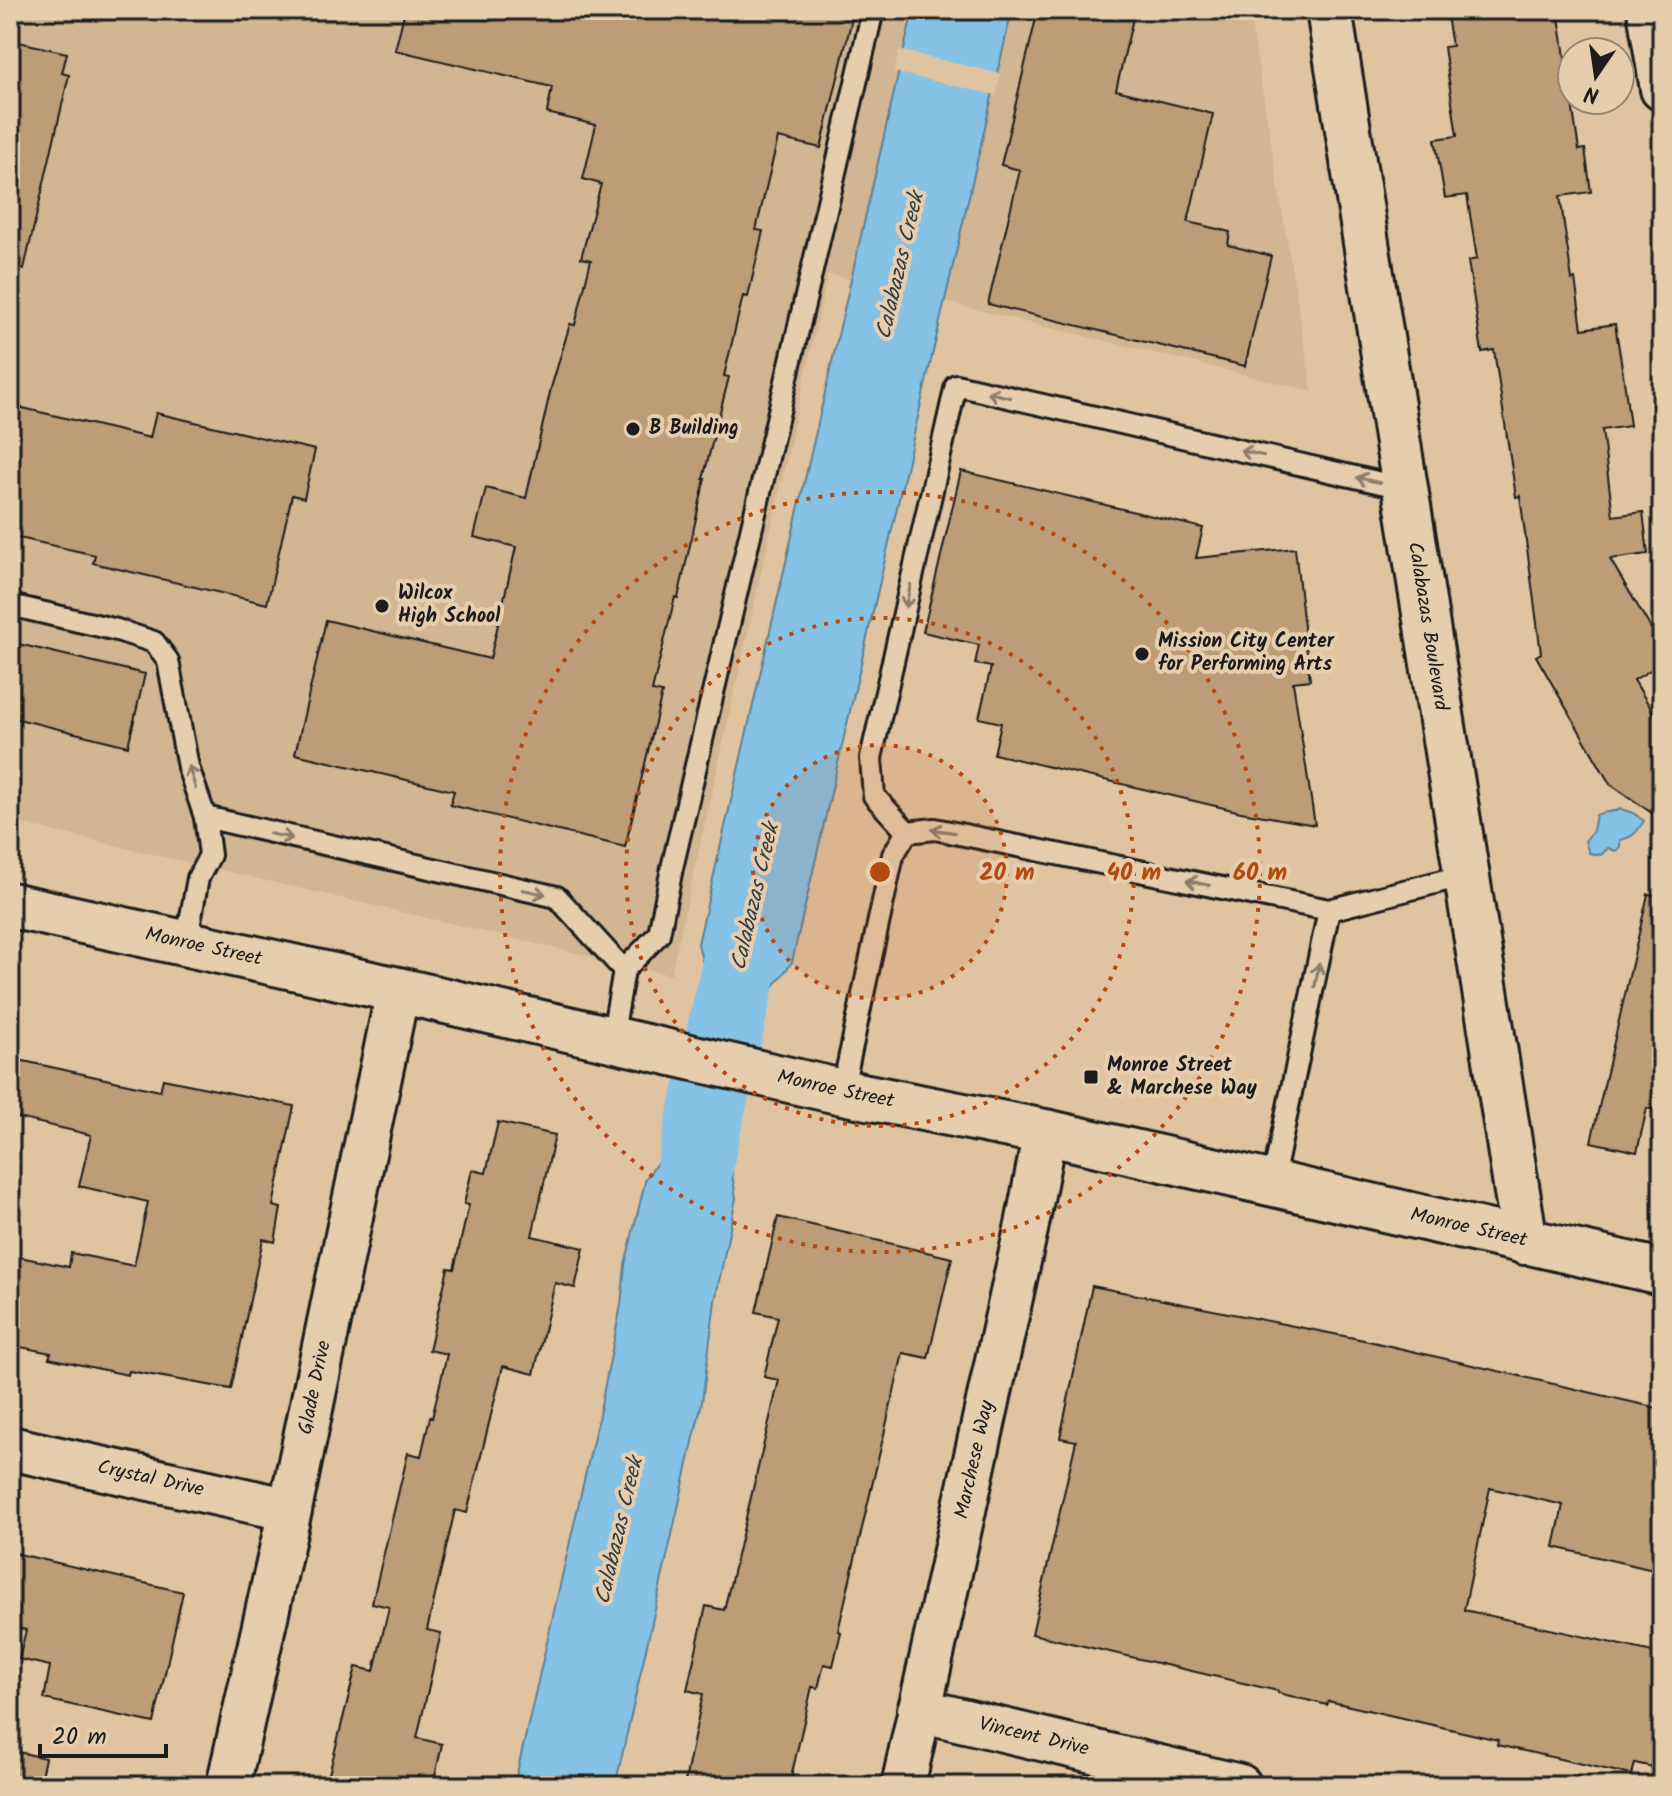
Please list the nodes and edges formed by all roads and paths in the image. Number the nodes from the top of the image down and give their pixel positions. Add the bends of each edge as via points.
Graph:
1 (873, 10) edge
2 (1329, 10) edge
3 (1649, 10) edge
4 (1662, 89) edge
5 (1407, 489) junction
6 (10, 605) edge
7 (205, 817) junction
8 (907, 832) junction
9 (1466, 875) junction
10 (10, 905) edge
11 (1329, 910) junction
12 (186, 944) junction
13 (624, 970) junction
14 (398, 990) junction
15 (612, 1039) junction
16 (842, 1092) junction
17 (1045, 1132) junction
18 (1272, 1184) junction
19 (1525, 1242) junction
20 (1662, 1272) edge
21 (10, 1448) edge
22 (290, 1510) junction
23 (919, 1710) junction
24 (228, 1786) edge
25 (903, 1786) edge
26 (1240, 1786) edge

1 - 13 lane via 659,934
2 - 5 main road, Calabazas Boulevard
3 - 4 street
5 -> 8 lane via 956,385 871,758 874,796
5 - 9 main road, Calabazas Boulevard
7 -> 6 lane via 188,767 168,661 154,642
7 - 12 lane via 210,855 198,878
7 -> 13 lane via 557,897
11 -> 8 lane via 935,829
8 - 16 lane via 893,855
9 - 11 lane
9 - 19 main road, Calabazas Boulevard
10 - 12 main road, Monroe Street
18 -> 11 lane
12 - 14 main road, Monroe Street
13 - 15 lane
14 - 15 main road, Monroe Street
14 - 22 street, Glade Drive
15 - 16 main road, Monroe Street
16 - 17 main road, Monroe Street
17 - 18 main road, Monroe Street
17 - 23 street, Marchese Way
18 - 19 main road, Monroe Street
19 - 20 main road, Monroe Street
21 - 22 street, Crystal Drive
22 - 24 street, Glade Drive
23 - 25 street, Marchese Way
23 - 26 street, Vincent Drive

